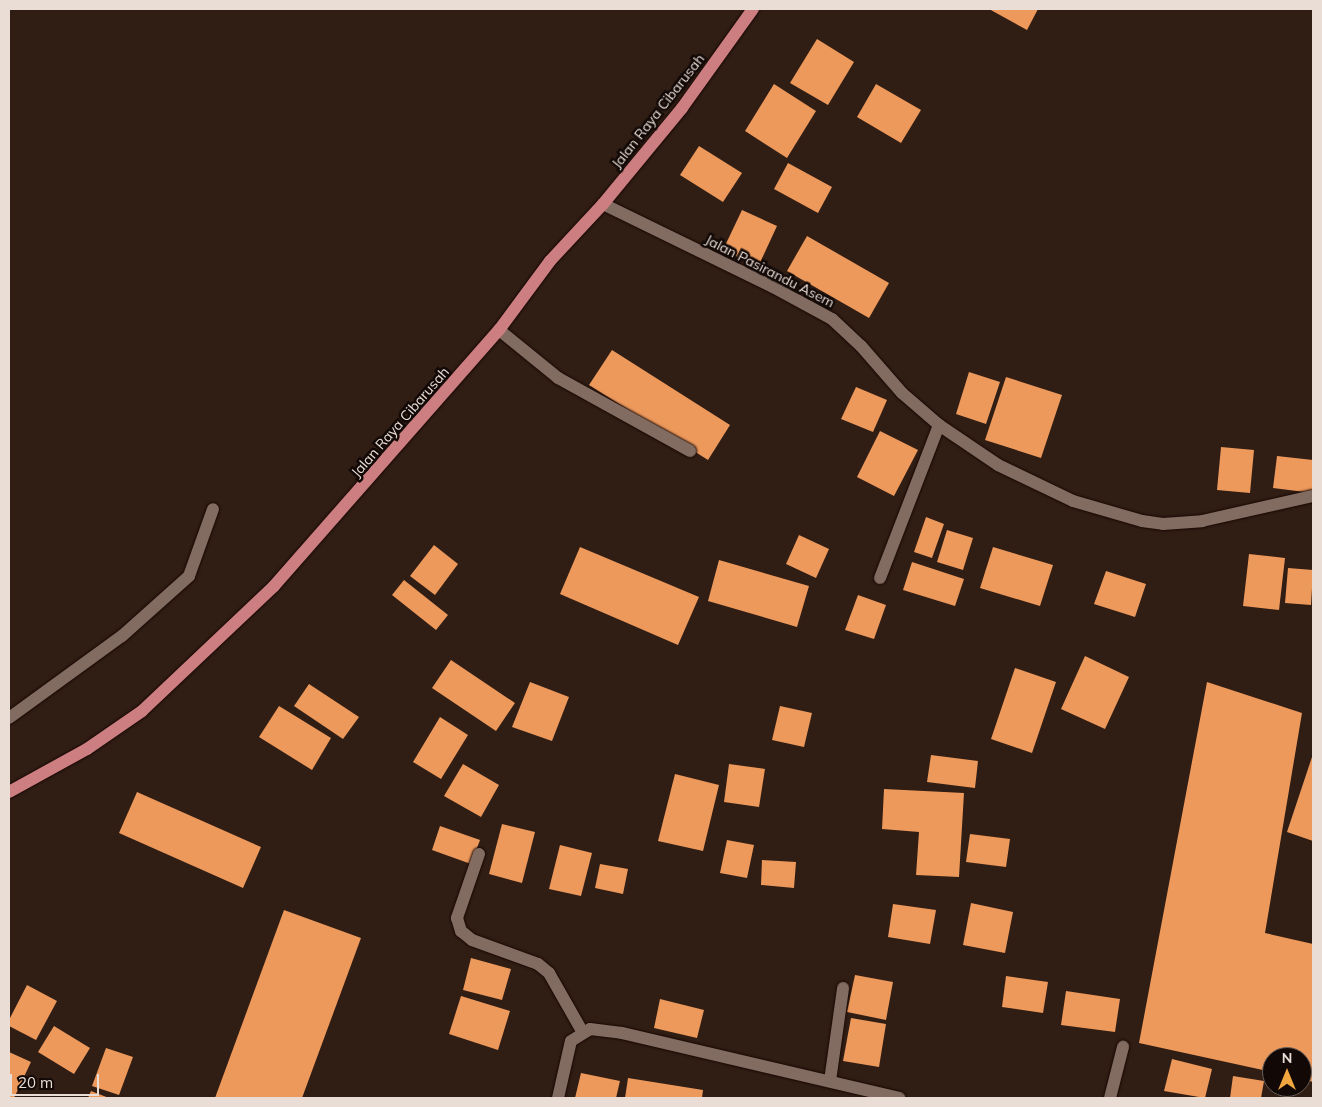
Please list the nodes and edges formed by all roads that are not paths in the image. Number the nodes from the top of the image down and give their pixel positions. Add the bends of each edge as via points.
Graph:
1 (754, 9) edge
2 (604, 204) junction
3 (499, 330) junction
4 (939, 426) junction
5 (690, 452) dead end
6 (1313, 496) edge
7 (213, 509) dead end
8 (880, 578) dead end
9 (9, 718) edge
10 (9, 792) edge
11 (479, 854) dead end
12 (844, 988) dead end
13 (582, 1031) junction
14 (1123, 1047) dead end
15 (830, 1081) junction
16 (558, 1098) edge
17 (900, 1098) edge
18 (1110, 1098) edge

1 - 2 main road, Jalan Raya Cibarusah via 682,108
2 - 3 main road, Jalan Raya Cibarusah via 550,261
2 - 4 street, Jalan Pasirandu Asem via 773,287 832,320 861,346 902,393
3 - 5 street via 558,378
3 - 10 main road, Jalan Raya Cibarusah via 328,527 209,650 142,710 87,749
4 - 6 street, Jalan Pasirandu Asem via 998,465 1073,501 1142,521 1185,523
4 - 8 street
7 - 9 street via 189,576 122,636 55,688
11 - 13 street via 457,918 461,931 472,940 538,964 550,972
12 - 15 street
13 - 15 street via 622,1033
13 - 16 street via 574,1036 566,1052
14 - 18 street
15 - 17 street

